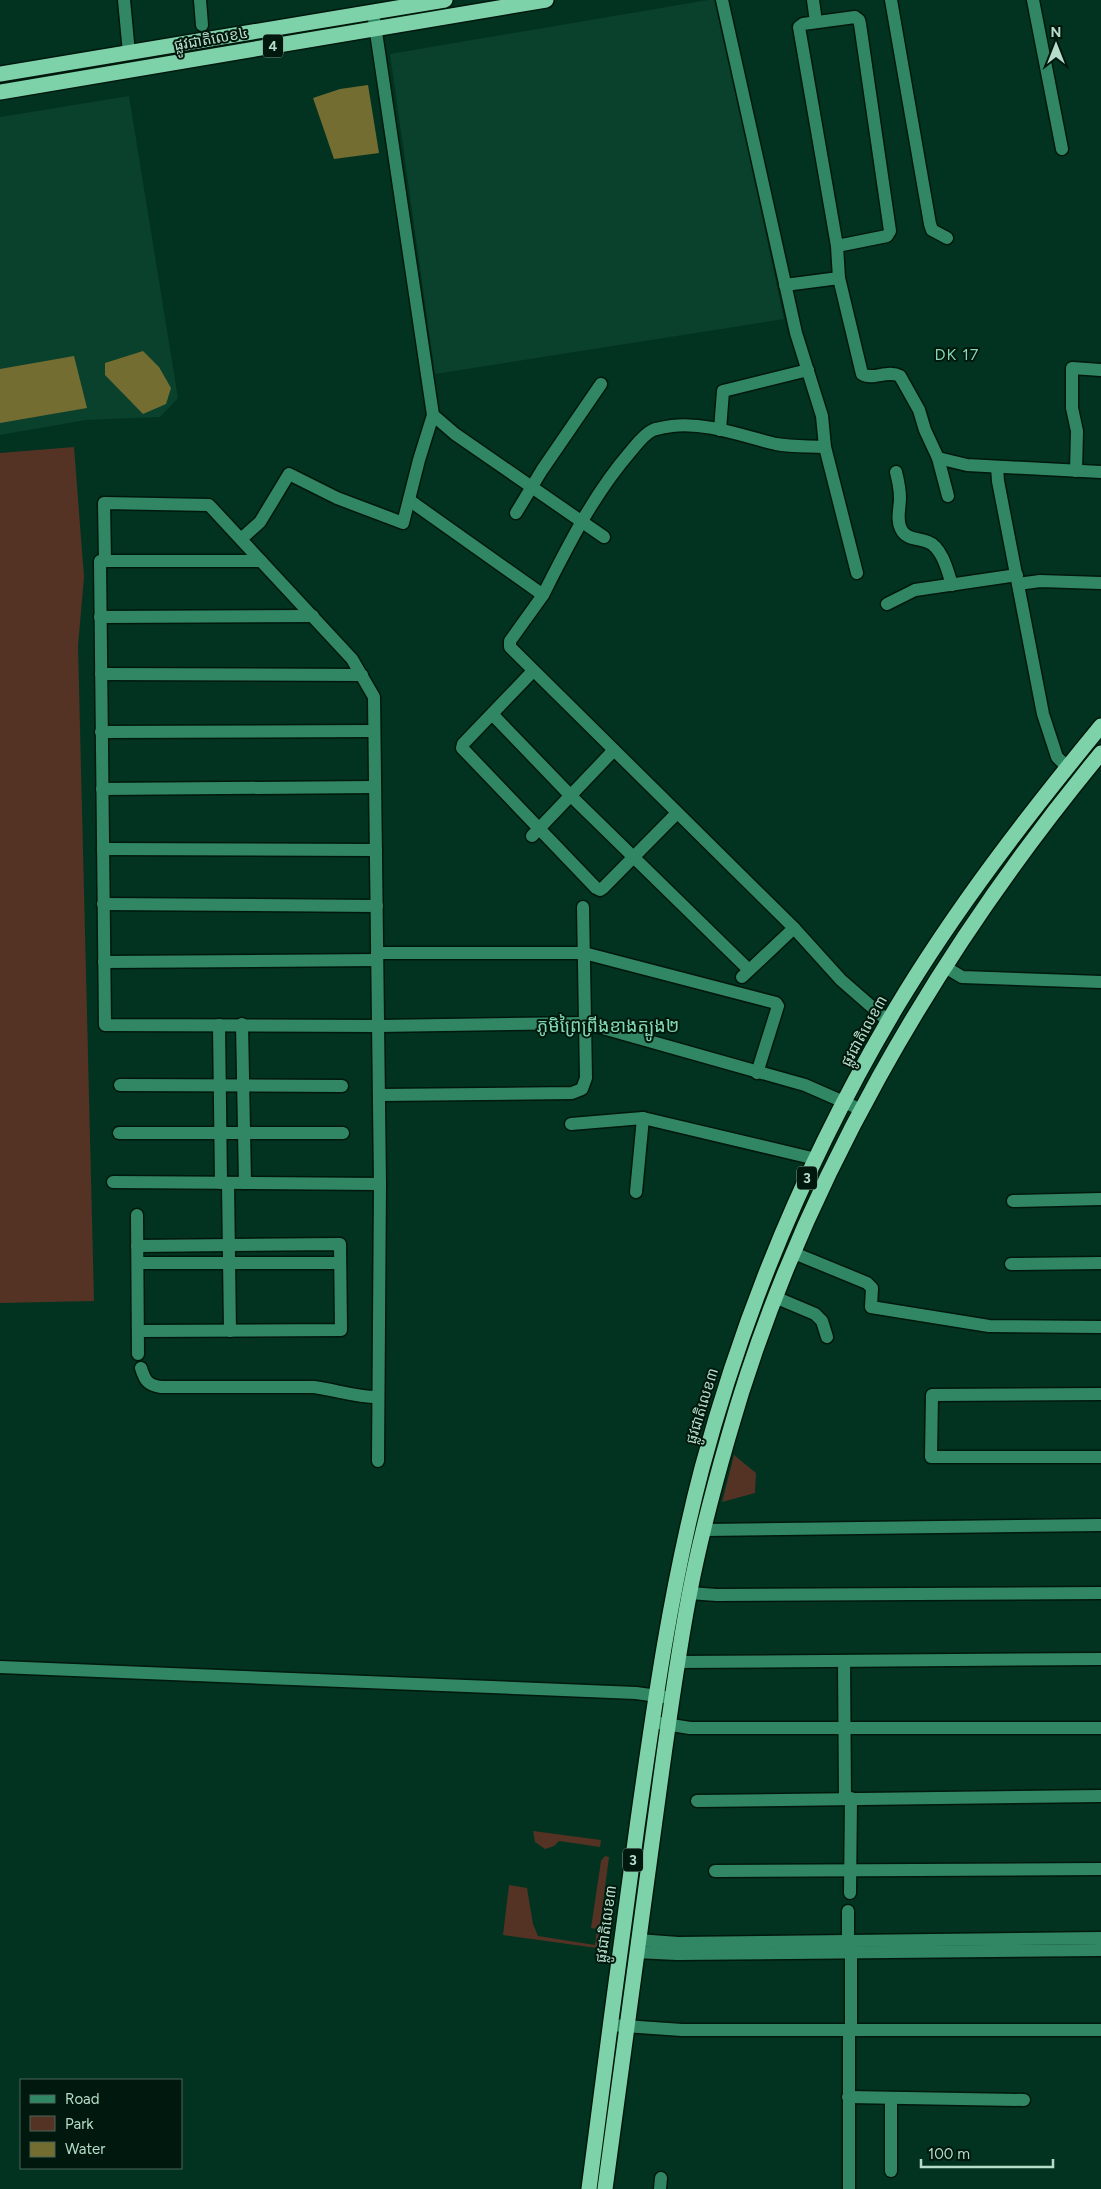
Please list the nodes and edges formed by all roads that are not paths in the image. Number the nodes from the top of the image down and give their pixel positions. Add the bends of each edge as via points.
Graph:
1 (124, 0) edge
2 (200, 0) edge
3 (445, 0) edge
4 (546, 0) edge
5 (722, 0) edge
6 (813, 0) edge
7 (891, 0) edge
8 (1033, 0) edge
9 (373, 12) junction
10 (816, 22) junction
11 (202, 25) dead end
12 (376, 29) junction
13 (194, 42) junction
14 (129, 53) junction
15 (197, 59) junction
16 (0, 74) edge
17 (0, 92) edge
18 (1062, 150) dead end
19 (947, 238) dead end
20 (837, 246) junction
21 (839, 278) junction
22 (785, 285) junction
23 (808, 370) junction
24 (1101, 370) edge
25 (601, 384) dead end
26 (433, 415) junction
27 (720, 430) junction
28 (825, 448) junction
29 (938, 458) junction
30 (997, 467) junction
31 (1076, 471) junction
32 (896, 472) dead end
33 (1101, 472) edge
34 (532, 487) junction
35 (948, 496) dead end
36 (409, 500) junction
37 (516, 513) dead end
38 (580, 520) junction
39 (604, 537) dead end
40 (241, 539) junction
41 (105, 561) junction
42 (261, 561) junction
43 (857, 573) dead end
44 (1017, 579) junction
45 (1101, 583) edge
46 (952, 585) junction
47 (542, 595) junction
48 (887, 604) dead end
49 (313, 616) junction
50 (100, 618) junction
51 (533, 671) junction
52 (101, 674) junction
53 (362, 675) junction
54 (493, 715) junction
55 (1101, 726) edge
56 (374, 731) junction
57 (101, 732) junction
58 (614, 750) junction
59 (1101, 753) edge
60 (1067, 767) junction
61 (375, 787) junction
62 (102, 789) junction
63 (570, 795) junction
64 (677, 813) junction
65 (535, 832) junction
66 (103, 849) junction
67 (376, 850) junction
68 (634, 856) junction
69 (104, 904) junction
70 (377, 906) junction
71 (583, 907) dead end
72 (794, 928) junction
73 (584, 953) junction
74 (377, 956) junction
75 (104, 962) junction
76 (945, 968) junction
77 (1101, 982) edge
78 (888, 1021) junction
79 (585, 1023) junction
80 (219, 1024) junction
81 (242, 1024) junction
82 (378, 1026) junction
83 (757, 1073) junction
84 (120, 1085) dead end
85 (219, 1086) junction
86 (243, 1086) junction
87 (342, 1086) dead end
88 (379, 1095) junction
89 (844, 1102) junction
90 (862, 1110) junction
91 (643, 1118) junction
92 (571, 1124) dead end
93 (119, 1133) dead end
94 (220, 1133) junction
95 (244, 1133) junction
96 (343, 1133) dead end
97 (816, 1159) junction
98 (113, 1182) dead end
99 (224, 1183) junction
100 (245, 1183) junction
101 (380, 1184) junction
102 (636, 1192) dead end
103 (1101, 1199) edge
104 (1013, 1201) dead end
105 (137, 1215) dead end
106 (229, 1245) junction
107 (137, 1246) junction
108 (794, 1253) junction
109 (138, 1263) junction
110 (229, 1263) junction
111 (340, 1263) junction
112 (1101, 1263) edge
113 (1011, 1264) dead end
114 (777, 1298) junction
115 (1101, 1328) edge
116 (230, 1331) junction
117 (138, 1332) junction
118 (827, 1337) dead end
119 (138, 1354) dead end
120 (140, 1368) dead end
121 (1101, 1394) edge
122 (377, 1397) junction
123 (1101, 1457) edge
124 (378, 1461) dead end
125 (1101, 1525) edge
126 (704, 1530) junction
127 (690, 1593) junction
128 (1101, 1593) edge
129 (1101, 1659) edge
130 (844, 1661) junction
131 (677, 1662) junction
132 (0, 1667) edge
133 (656, 1695) junction
134 (672, 1698) junction
135 (652, 1722) junction
136 (668, 1725) junction
137 (844, 1728) junction
138 (1101, 1728) edge
139 (1101, 1796) edge
140 (848, 1798) junction
141 (697, 1800) dead end
142 (1101, 1869) edge
143 (715, 1871) dead end
144 (850, 1871) junction
145 (850, 1893) dead end
146 (848, 1911) dead end
147 (1101, 1938) edge
148 (637, 1946) junction
149 (848, 1946) junction
150 (1101, 1950) edge
151 (610, 2025) junction
152 (626, 2027) junction
153 (1101, 2030) edge
154 (848, 2031) junction
155 (848, 2097) junction
156 (891, 2098) junction
157 (1024, 2100) dead end
158 (891, 2170) dead end
159 (588, 2189) edge
160 (605, 2189) edge
161 (849, 2189) edge

1 - 14 street
2 - 11 street
3 - 9 highway, ផ្លូវជាតិលេខ៤ / 4
4 - 12 highway, ផ្លូវជាតិលេខ៤ / 4
5 - 22 street
6 - 10 street
7 - 19 street via 930,224 932,230
8 - 18 street
9 - 12 street
9 - 13 highway, ផ្លូវជាតិលេខ៤ / 4
10 - 20 street via 803,24 799,32
10 - 20 street via 854,17 859,20 890,231 887,236
12 - 15 highway, ផ្លូវជាតិលេខ៤ / 4
12 - 26 street
13 - 14 highway, ផ្លូវជាតិលេខ៤ / 4
13 - 15 highway
14 - 16 highway, ផ្លូវជាតិលេខ៤ / 4
15 - 17 highway, ផ្លូវជាតិលេខ៤ / 4
20 - 21 street
21 - 22 street
21 - 29 street via 862,374 869,376 889,372 900,376 919,410
22 - 23 street
23 - 27 street via 723,391
23 - 28 street via 822,416
24 - 31 street via 1072,368 1072,408 1077,430
25 - 34 street
26 - 34 street
26 - 36 street
27 - 28 street via 778,444
27 - 38 street via 673,426 652,430 620,463
28 - 43 street
29 - 30 street via 967,465
29 - 35 street
30 - 31 street
30 - 44 street
31 - 33 street
32 - 46 street via 900,499 898,520 902,531 910,537 929,542 937,549
34 - 37 street
34 - 38 street
36 - 40 street via 403,523 337,498 289,474 260,522
36 - 47 street
38 - 39 street
38 - 47 street
40 - 41 street via 206,504 104,503
40 - 42 street
41 - 42 street
41 - 50 street via 100,561
42 - 49 street
44 - 45 street
44 - 46 street
44 - 60 street via 1043,714 1057,757
46 - 48 street via 915,590
47 - 51 street via 508,643
49 - 50 street
49 - 53 street via 352,659
50 - 52 street
51 - 54 street
51 - 58 street
52 - 53 street
52 - 57 street
53 - 56 street via 374,697
54 - 63 street
54 - 65 street via 462,748
55 - 60 highway, ផ្លូវជាតិលេខ៣ / 3
56 - 57 street
56 - 61 street
57 - 62 street
58 - 63 street
58 - 64 street
59 - 76 highway, 3 via 1029,844
60 - 78 highway, ផ្លូវជាតិលេខ៣ / 3 via 1004,846
61 - 62 street
61 - 67 street
62 - 66 street
63 - 65 street
63 - 68 street
64 - 68 street
64 - 72 street
65 - 68 street via 600,890
66 - 67 street
66 - 69 street
67 - 70 street
68 - 72 street via 746,974
69 - 70 street
69 - 75 street
70 - 74 street
71 - 73 street
72 - 78 street via 841,980
73 - 74 street
73 - 79 street
73 - 83 street via 776,1003 778,1006
74 - 75 street
74 - 82 street
75 - 80 street via 105,1025
76 - 77 street via 962,977
76 - 90 highway, 3 via 904,1032
78 - 89 highway, ផ្លូវជាតិលេខ៣ / 3
79 - 82 street
79 - 83 street
79 - 88 street via 586,1078 582,1090 572,1093
80 - 81 street
80 - 85 street
81 - 82 street
81 - 86 street
82 - 88 street
83 - 89 street via 805,1086
84 - 85 street
85 - 86 street
85 - 94 street
86 - 87 street
86 - 95 street
88 - 101 street
89 - 90 street
89 - 97 highway, ផ្លូវជាតិលេខ៣ / 3
90 - 108 highway, 3
91 - 92 street
91 - 97 street
91 - 102 street
93 - 94 street
94 - 95 street
94 - 99 street
95 - 96 street
95 - 100 street
97 - 133 highway, ផ្លូវជាតិលេខ៣ / 3 via 759,1290 716,1417 683,1544
98 - 99 street
99 - 100 street
99 - 106 street
100 - 101 street
101 - 122 street
103 - 104 street
105 - 107 street
106 - 107 street
106 - 110 street
106 - 111 street via 340,1244
107 - 109 street
108 - 114 highway, 3
108 - 115 street via 867,1282 872,1288 871,1307 990,1326
109 - 110 street
109 - 117 street
110 - 111 street
110 - 116 street
111 - 116 street via 340,1330
112 - 113 street
114 - 118 street via 814,1314 822,1322
114 - 126 highway, 3 via 734,1420
116 - 117 street
117 - 119 street
120 - 122 street via 144,1380 152,1386 314,1388
121 - 123 street via 932,1395 931,1457
122 - 124 street
125 - 126 street
126 - 127 highway, 3
127 - 128 street
127 - 131 highway, 3
129 - 130 street
130 - 131 street
130 - 137 street
131 - 134 highway, 3
132 - 133 street
133 - 134 street
133 - 135 highway, ផ្លូវជាតិលេខ៣ / 3
134 - 136 highway, 3
135 - 136 street
135 - 151 highway, ផ្លូវជាតិលេខ៣ / 3
136 - 137 street via 690,1728
136 - 148 highway, 3
137 - 138 street
137 - 140 street
139 - 140 street
140 - 141 street
140 - 144 street
142 - 144 street
143 - 144 street
144 - 145 street
146 - 149 street
147 - 149 street
148 - 149 street via 678,1954
148 - 152 highway, 3
149 - 150 street
149 - 154 street
151 - 152 street
151 - 159 highway, ផ្លូវជាតិលេខ៣ / 3
152 - 154 street
152 - 160 highway, 3
153 - 154 street
154 - 155 street
155 - 156 street
155 - 161 street
156 - 157 street
156 - 158 street

